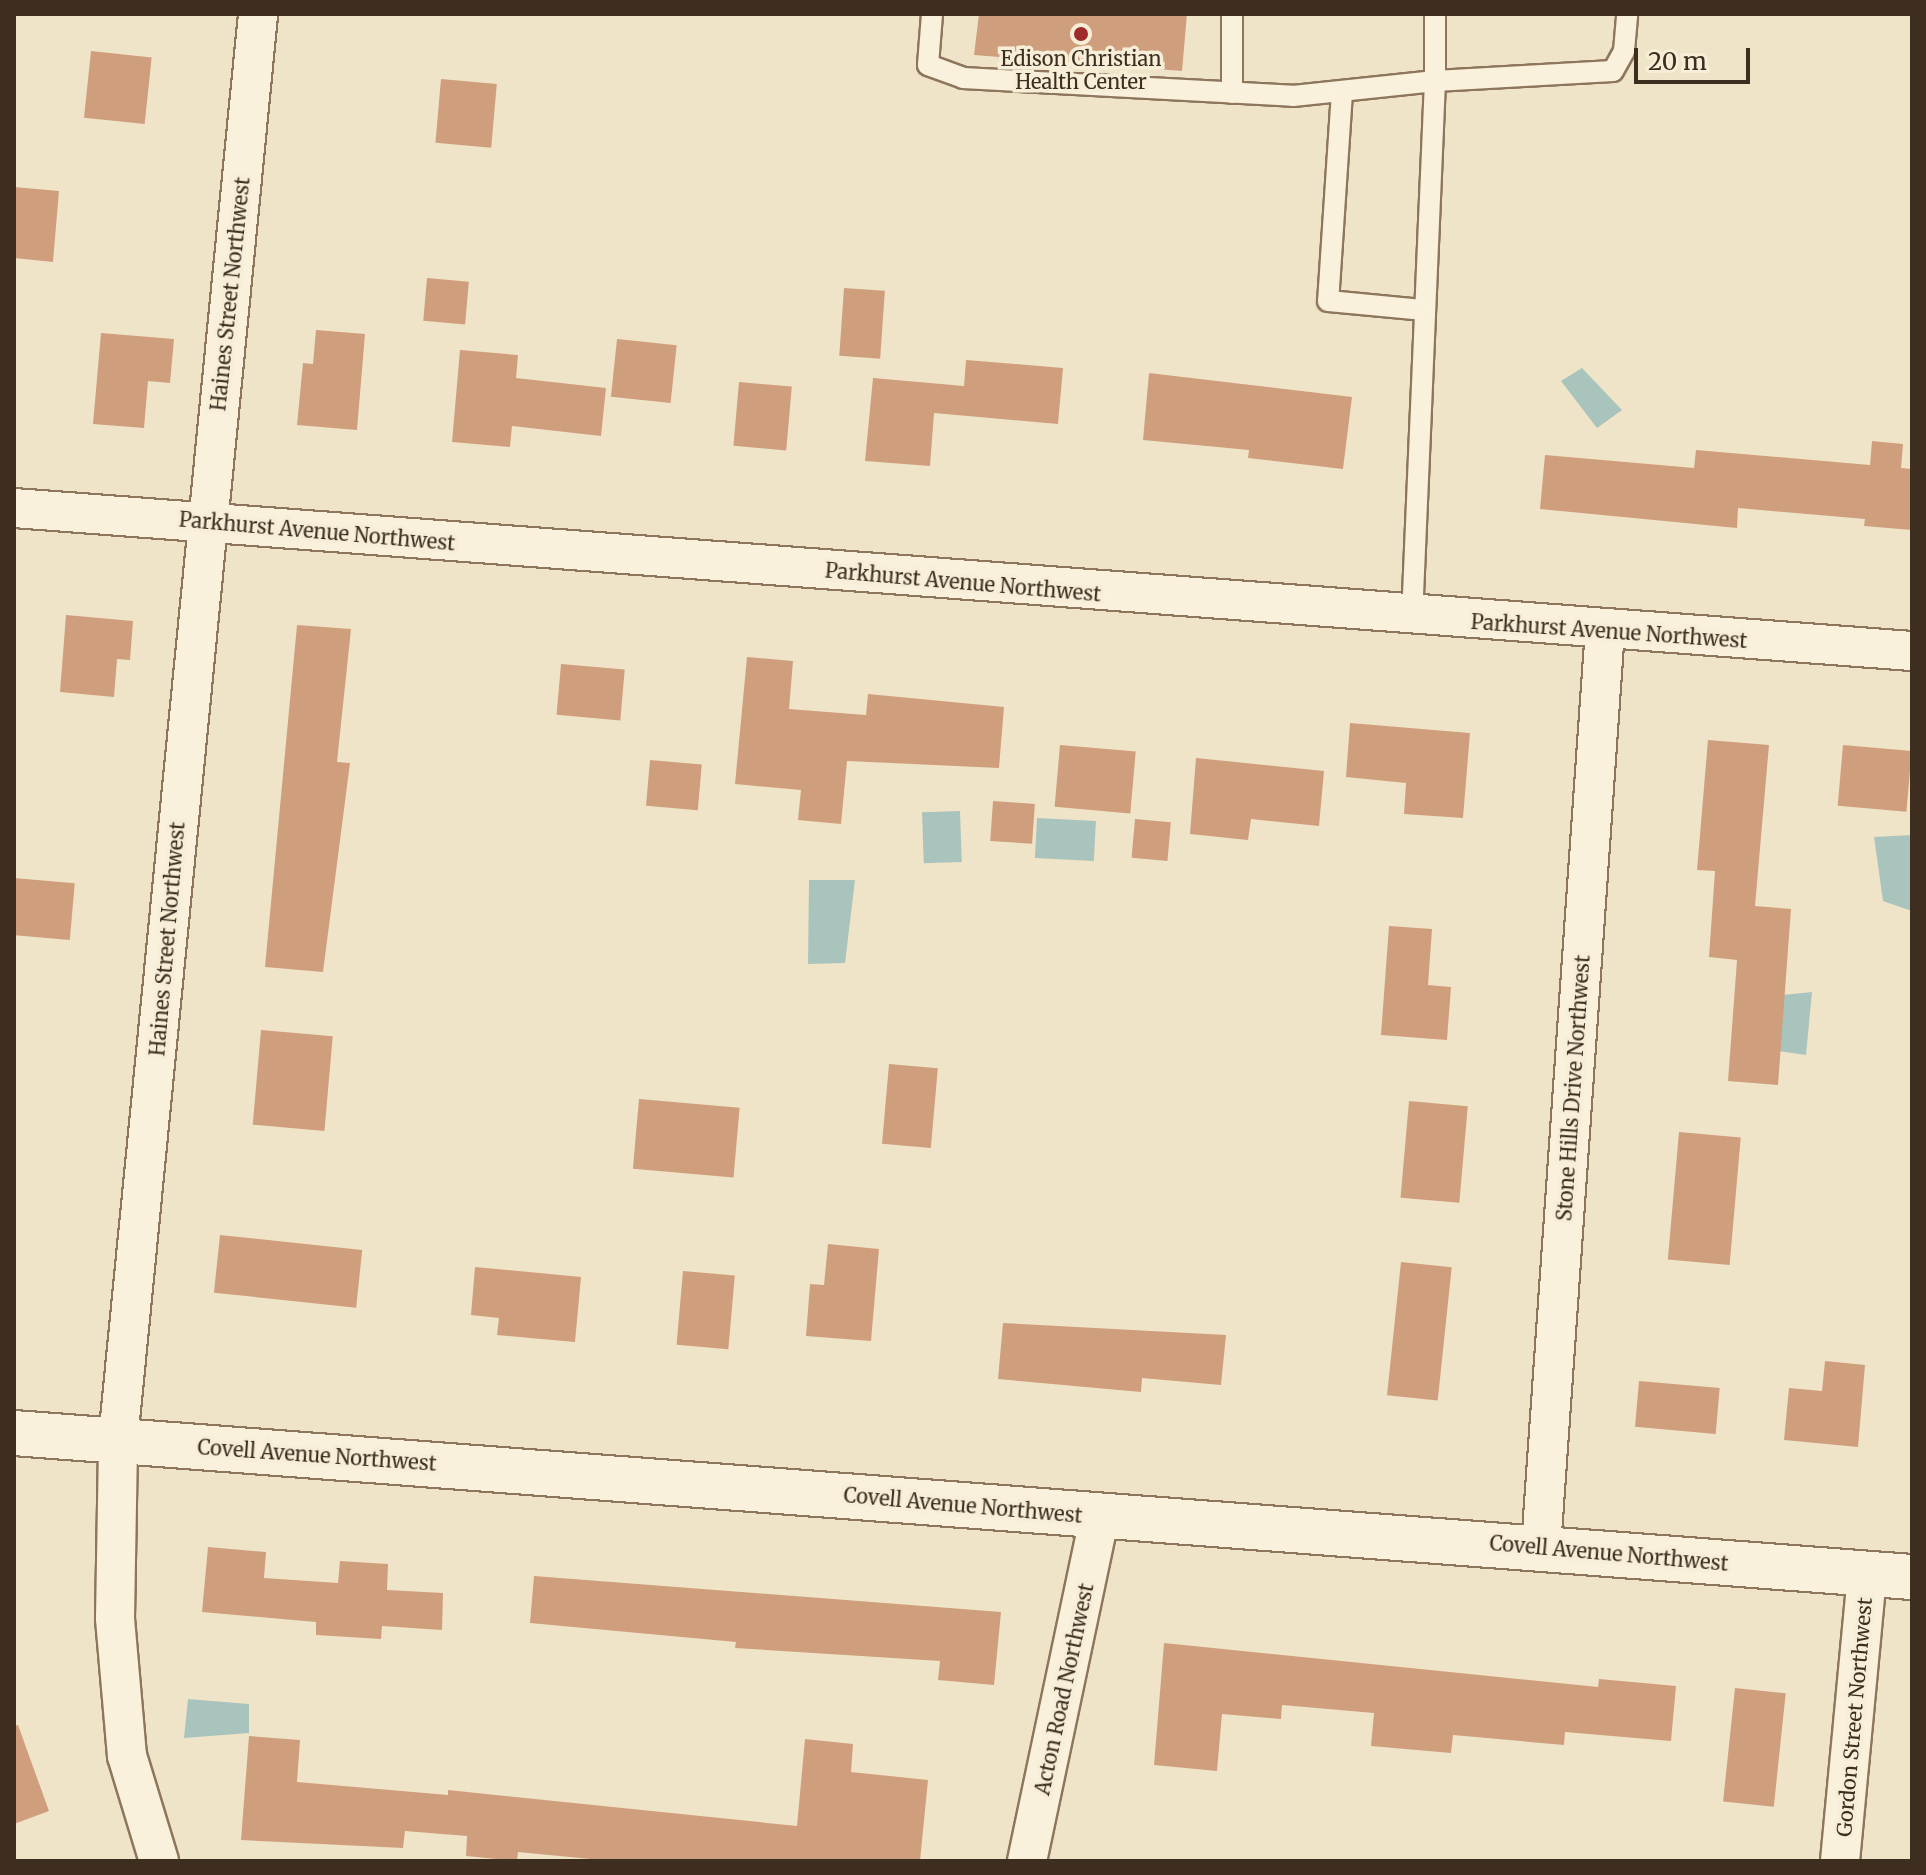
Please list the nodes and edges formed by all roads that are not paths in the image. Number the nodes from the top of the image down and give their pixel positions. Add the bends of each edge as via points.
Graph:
1 (258, 14) edge
2 (932, 14) edge
3 (1232, 14) edge
4 (1435, 14) edge
5 (1627, 14) edge
6 (1435, 81) junction
7 (1342, 92) junction
8 (1232, 93) junction
9 (1423, 310) junction
10 (14, 508) edge
11 (207, 522) junction
12 (1412, 618) junction
13 (1605, 630) junction
14 (1912, 651) edge
15 (14, 1433) edge
16 (118, 1440) junction
17 (1100, 1516) junction
18 (1541, 1547) junction
19 (1867, 1574) junction
20 (1912, 1577) edge
21 (159, 1861) edge
22 (1027, 1861) edge
23 (1840, 1861) edge

1 - 11 street, Haines Street Northwest
2 - 8 lane via 928,65 963,78
3 - 8 lane
4 - 6 lane
5 - 6 lane via 1624,51 1613,71
6 - 7 lane
6 - 9 lane
7 - 8 lane
7 - 9 lane via 1328,301
9 - 12 lane
10 - 11 street, Parkhurst Avenue Northwest
11 - 12 street, Parkhurst Avenue Northwest
11 - 16 street, Haines Street Northwest
12 - 13 street, Parkhurst Avenue Northwest
13 - 14 street, Parkhurst Avenue Northwest
13 - 18 street, Stone Hills Drive Northwest
15 - 16 street, Covell Avenue Northwest
16 - 17 street, Covell Avenue Northwest
16 - 21 street, Haines Street Northwest via 115,1618 127,1756
17 - 18 street, Covell Avenue Northwest
17 - 22 street, Acton Road Northwest
18 - 19 street, Covell Avenue Northwest
19 - 20 street, Covell Avenue Northwest
19 - 23 street, Gordon Street Northwest

